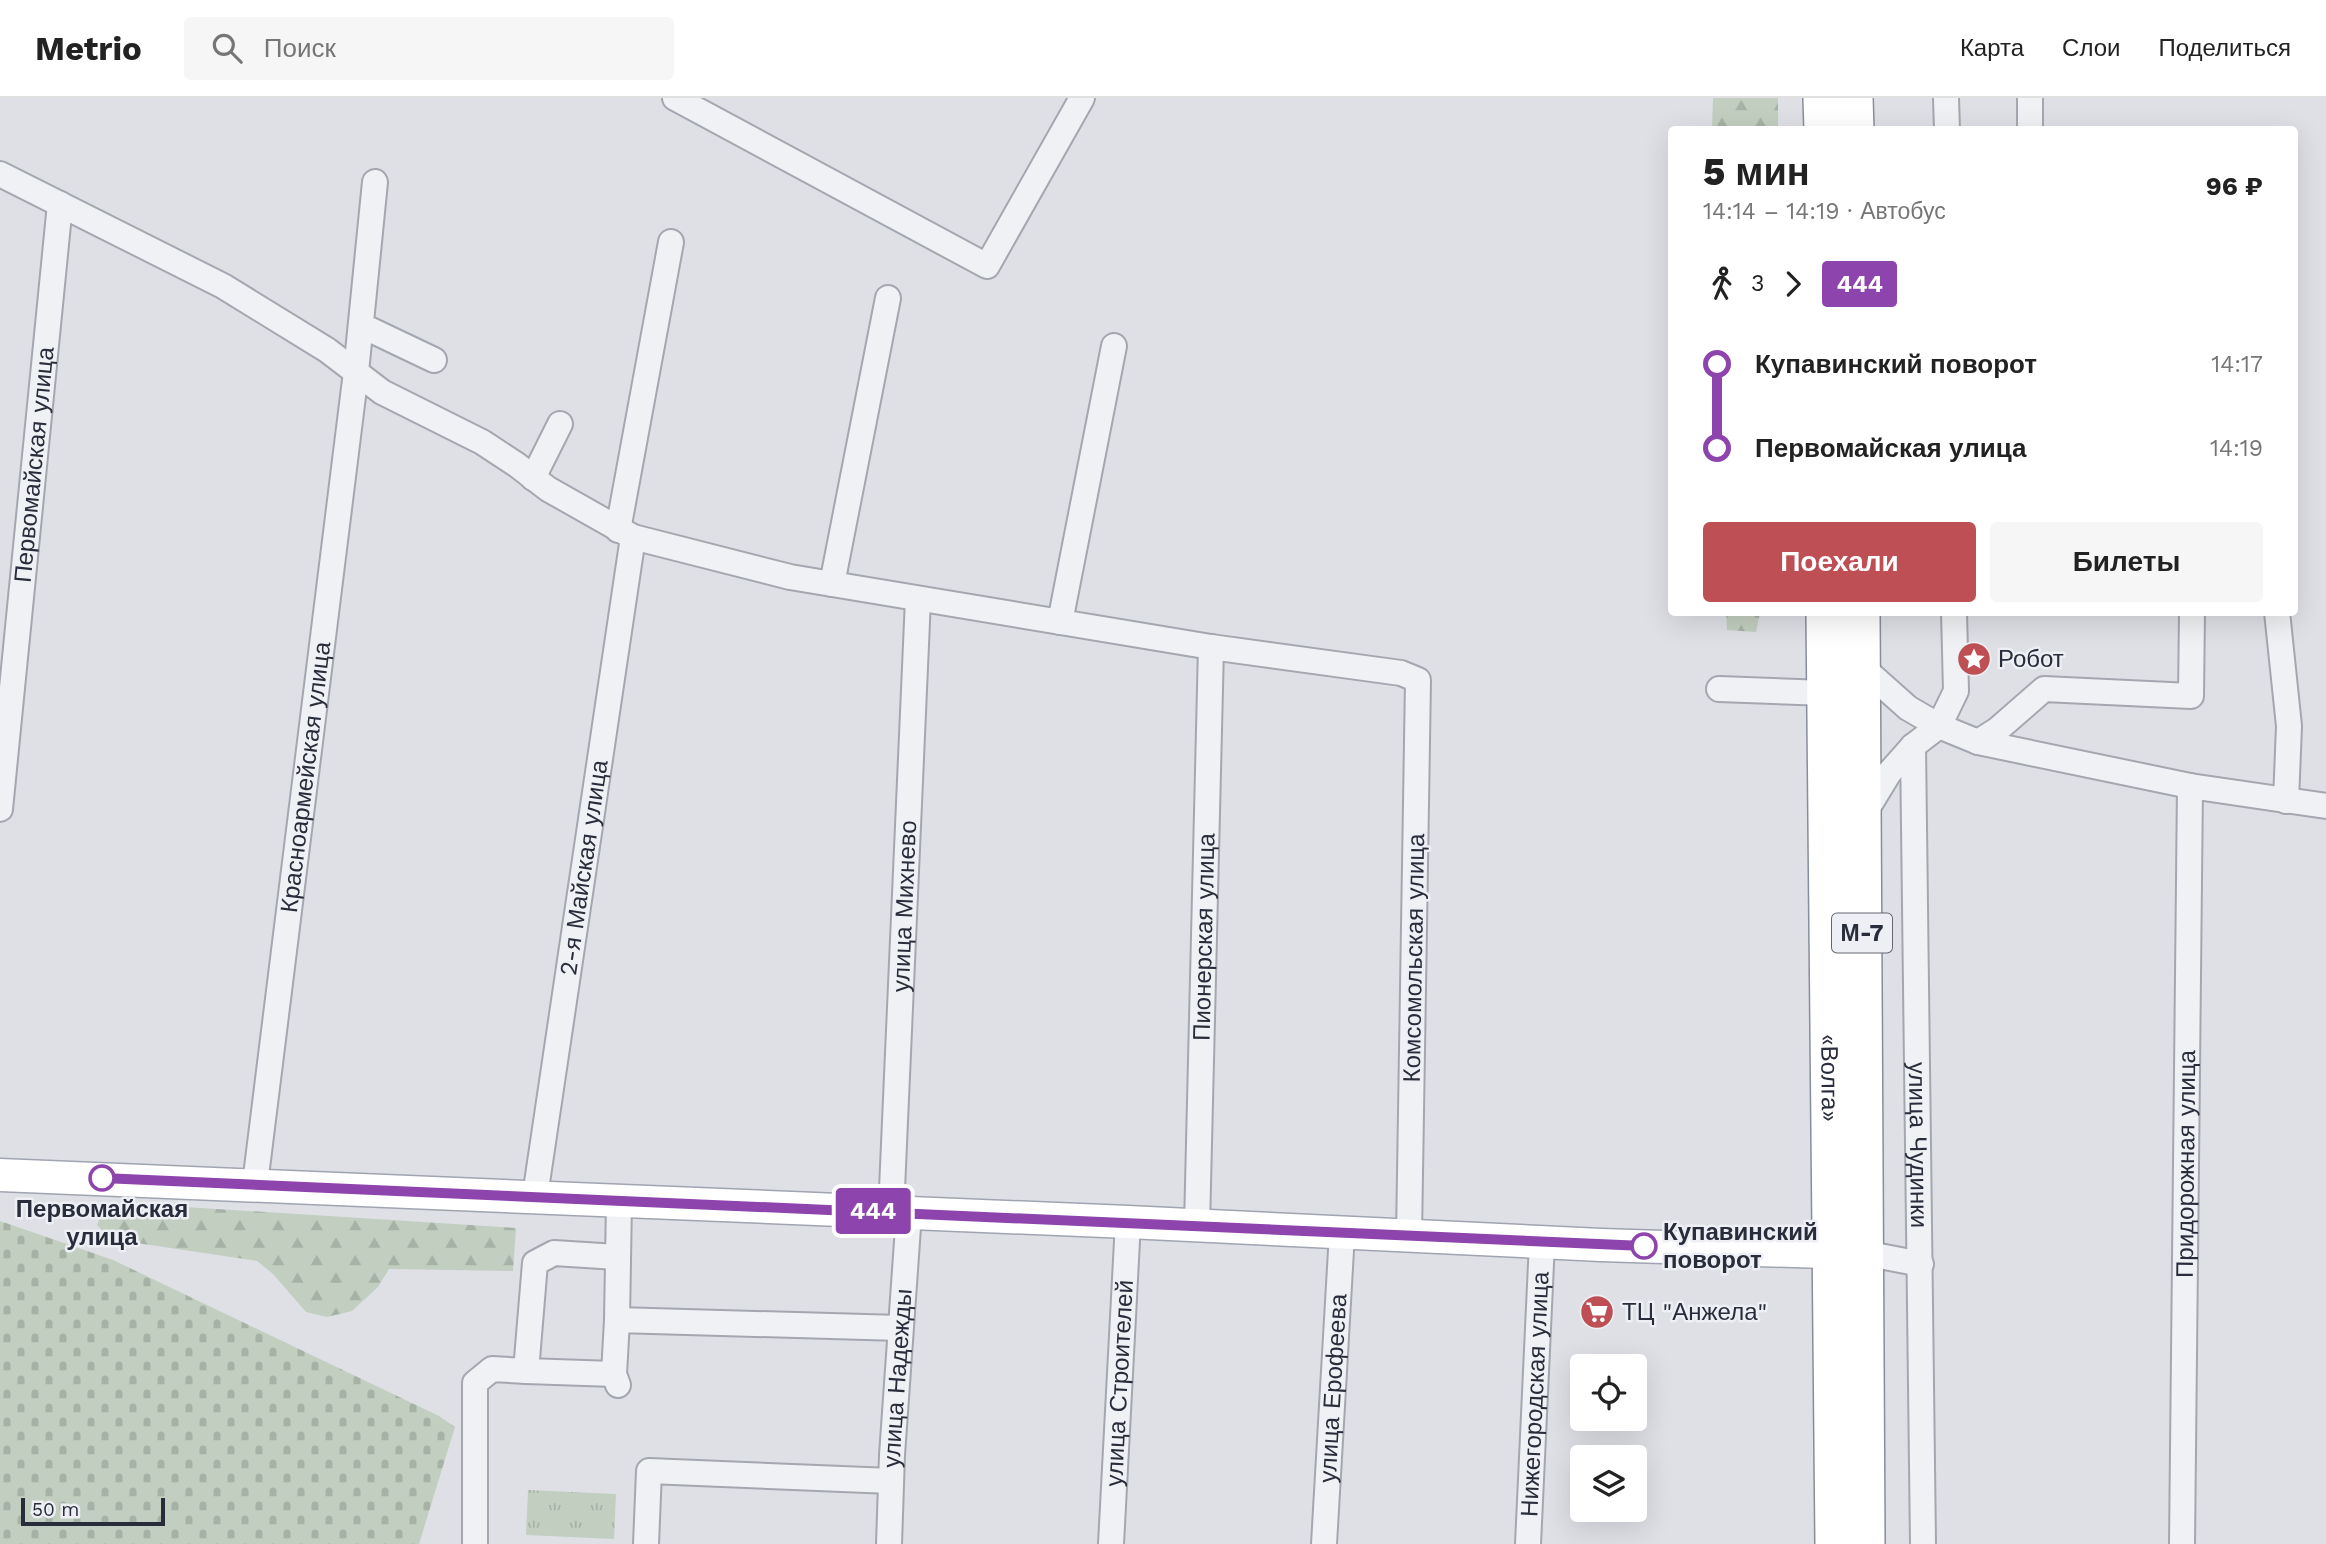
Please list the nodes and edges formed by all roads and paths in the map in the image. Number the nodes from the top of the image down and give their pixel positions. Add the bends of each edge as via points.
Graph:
1 (675, 98) edge
2 (1082, 98) edge
3 (1822, 98) edge
4 (1854, 98) edge
5 (1947, 98) edge
6 (2030, 98) edge
7 (1823, 126) edge
8 (1855, 126) edge
9 (1947, 126) edge
10 (2030, 126) edge
11 (0, 174) edge
12 (375, 182) dead end
13 (60, 204) junction
14 (671, 242) dead end
15 (888, 298) dead end
16 (361, 327) junction
17 (1114, 346) dead end
18 (434, 360) dead end
19 (356, 372) junction
20 (560, 424) dead end
21 (533, 478) junction
22 (626, 533) junction
23 (832, 584) junction
24 (918, 599) junction
25 (1825, 616) edge
26 (1861, 616) edge
27 (1954, 616) edge
28 (2192, 616) edge
29 (2277, 616) edge
30 (1060, 622) junction
31 (1211, 647) junction
32 (1862, 667) junction
33 (1719, 689) dead end
34 (1826, 693) junction
35 (1939, 726) junction
36 (1978, 742) junction
37 (1913, 746) junction
38 (2190, 786) junction
39 (2286, 801) junction
40 (2326, 806) edge
41 (0, 808) edge
42 (1861, 817) junction
43 (0, 1175) edge
44 (255, 1184) junction
45 (535, 1196) junction
46 (619, 1202) junction
47 (900, 1212) junction
48 (1129, 1222) junction
49 (1197, 1226) junction
50 (1342, 1233) junction
51 (1409, 1236) junction
52 (1542, 1242) junction
53 (1848, 1253) junction
54 (617, 1257) junction
55 (1921, 1264) junction
56 (617, 1320) junction
57 (900, 1328) junction
58 (526, 1371) junction
59 (891, 1481) junction
60 (475, 1544) edge
61 (646, 1544) edge
62 (889, 1544) edge
63 (1111, 1544) edge
64 (1324, 1544) edge
65 (1528, 1544) edge
66 (1834, 1544) edge
67 (1866, 1544) edge
68 (1923, 1544) edge
69 (2182, 1544) edge

1 - 2 street via 987,266
3 - 7 highway
4 - 8 highway
5 - 9 street
6 - 10 street
11 - 13 street
12 - 16 street, Красноармейская улица
13 - 19 street via 223,286
13 - 41 street, Первомайская улица
14 - 22 street, 2-я Майская улица
15 - 23 street
16 - 18 street
16 - 19 street, Красноармейская улица
17 - 30 street
19 - 21 street via 401,403 482,442
19 - 44 street, Красноармейская улица
20 - 21 street
21 - 22 street
22 - 23 street via 789,577
22 - 45 street, 2-я Майская улица
23 - 24 street
24 - 30 street
24 - 47 street, улица Михнево
25 - 34 highway, «Волга» / М-7
26 - 32 highway, «Волга» / М-7
27 - 35 street via 1956,691
28 - 36 street via 2191,696 2045,689
29 - 39 street via 2289,726
30 - 31 street
31 - 49 street, Пионерская улица
31 - 51 street, Комсомольская улица via 1401,673 1418,680
32 - 35 street via 1898,701
32 - 42 highway, «Волга» / М-7
33 - 34 street
34 - 53 highway, «Волга» / М-7
35 - 36 street
35 - 37 street
36 - 38 street
37 - 42 street
37 - 55 street, улица Чудинки
38 - 39 street
38 - 69 street, Придорожная улица
39 - 40 street
42 - 53 highway, «Волга» / М-7
43 - 44 main road
44 - 45 main road
45 - 46 main road
46 - 47 main road
46 - 54 street
47 - 48 main road
47 - 57 street, улица Надежды
48 - 49 main road
48 - 63 street, улица Строителей
49 - 50 main road
50 - 51 main road
50 - 64 street, улица Ерофеева
51 - 52 main road
52 - 53 main road
52 - 65 street, Нижегородская улица
53 - 55 street
53 - 66 highway, «Волга» / М-7
53 - 67 highway, «Волга» / М-7
54 - 56 street
54 - 58 street via 554,1253 535,1262
55 - 68 street, улица Чудинки
56 - 57 street
56 - 58 street via 616,1380
57 - 59 street, улица Надежды
58 - 60 street via 492,1369 475,1383
59 - 61 street via 649,1471
59 - 62 street, улица Надежды

